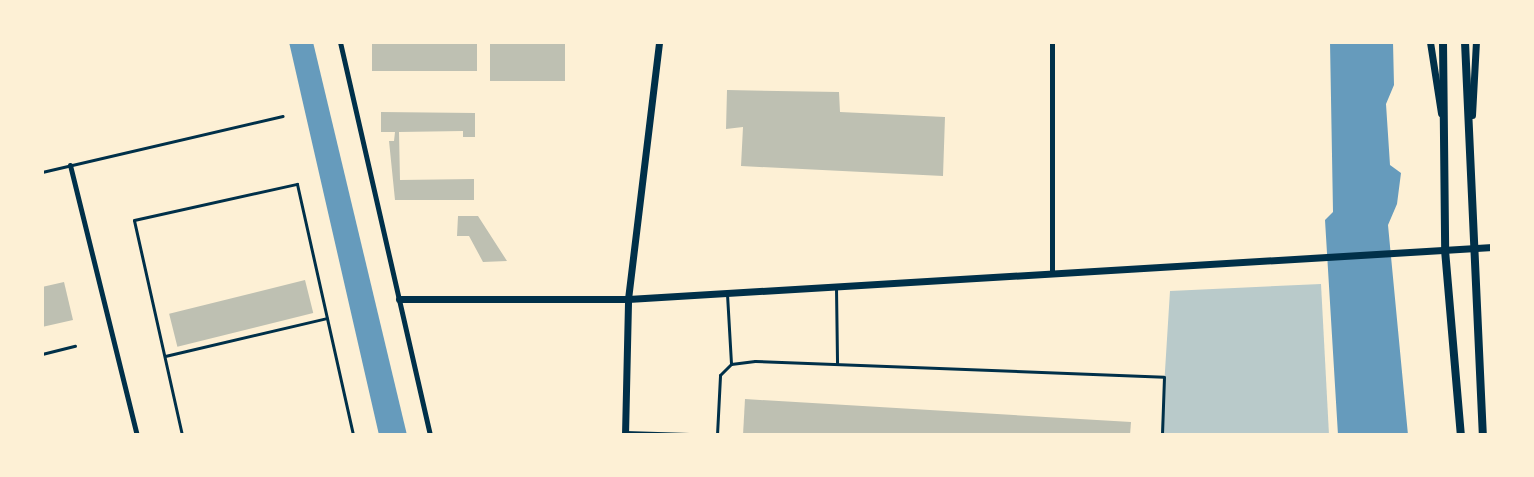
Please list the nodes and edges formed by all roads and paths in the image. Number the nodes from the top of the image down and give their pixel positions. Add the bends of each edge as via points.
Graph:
1 (340, 42) edge
2 (659, 42) edge
3 (1052, 42) edge
4 (1430, 42) edge
5 (1443, 42) edge
6 (1465, 42) edge
7 (1476, 42) edge
8 (283, 116) dead end
9 (1446, 140) junction
10 (1470, 144) junction
11 (70, 165) junction
12 (42, 172) edge
13 (1492, 246) edge
14 (1474, 248) junction
15 (1445, 250) junction
16 (1052, 270) junction
17 (836, 284) junction
18 (726, 292) junction
19 (399, 299) junction
20 (628, 299) junction
21 (327, 318) junction
22 (75, 346) dead end
23 (42, 354) edge
24 (164, 356) junction
25 (731, 364) junction
26 (837, 364) junction
27 (625, 434) edge
28 (137, 435) edge
29 (182, 435) edge
30 (353, 435) edge
31 (430, 435) edge
32 (689, 435) edge
33 (717, 435) edge
34 (1162, 435) edge
35 (1461, 435) edge
36 (1483, 435) edge

1 - 19 street
2 - 20 street
3 - 16 street
4 - 9 street
5 - 9 main road
6 - 10 main road
7 - 10 street
8 - 11 lane
9 - 15 main road
10 - 14 main road
11 - 12 lane
11 - 28 street
13 - 14 street
14 - 15 street
14 - 36 main road
15 - 16 street via 1310,260
15 - 35 main road
16 - 17 street
17 - 18 street
17 - 26 lane
18 - 20 street
18 - 25 lane
19 - 20 street
19 - 31 street
20 - 27 street
21 - 24 lane
21 - 24 lane via 297,184 134,220
21 - 30 lane
22 - 23 lane
24 - 29 lane
25 - 26 lane
25 - 33 lane via 720,375
26 - 34 lane via 1164,377
27 - 32 street

